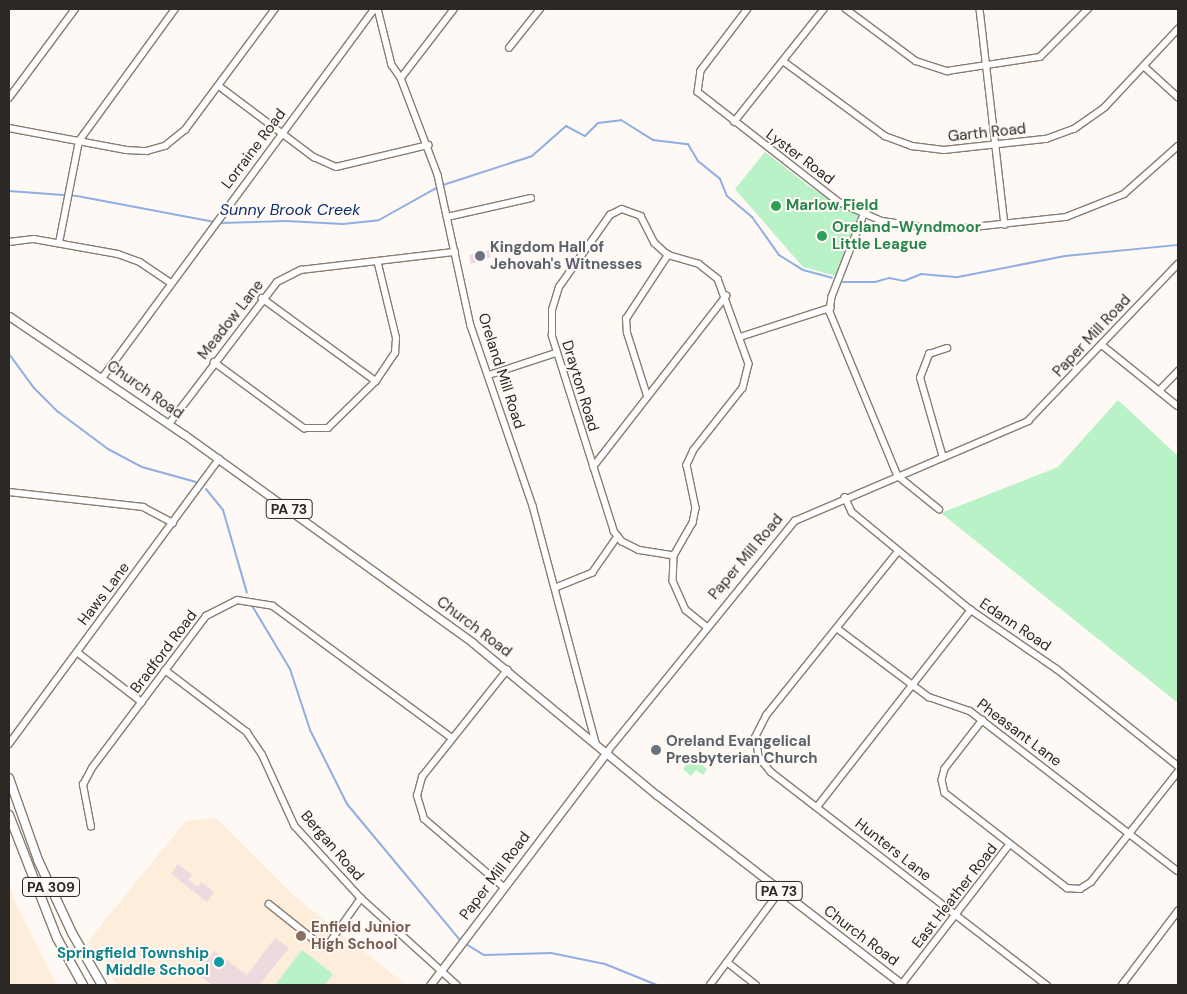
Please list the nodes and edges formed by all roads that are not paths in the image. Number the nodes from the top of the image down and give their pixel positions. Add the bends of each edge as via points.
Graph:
1 (75, 9) edge
2 (175, 9) edge
3 (275, 9) edge
4 (374, 9) edge
5 (378, 9) edge
6 (454, 9) edge
7 (540, 9) edge
8 (748, 9) edge
9 (824, 9) edge
10 (846, 9) edge
11 (980, 9) edge
12 (1088, 9) edge
13 (1178, 29) edge
14 (509, 48) dead end
15 (783, 61) junction
16 (986, 66) junction
17 (1144, 66) junction
18 (401, 78) junction
19 (218, 86) junction
20 (1178, 97) edge
21 (9, 98) edge
22 (734, 122) junction
23 (9, 128) edge
24 (282, 133) junction
25 (79, 141) junction
26 (428, 145) junction
27 (995, 146) junction
28 (1178, 146) edge
29 (531, 198) dead end
30 (864, 215) junction
31 (447, 217) junction
32 (1006, 225) junction
33 (9, 242) edge
34 (59, 243) junction
35 (456, 252) junction
36 (668, 255) junction
37 (378, 264) junction
38 (1178, 264) edge
39 (172, 283) junction
40 (726, 296) junction
41 (262, 298) junction
42 (830, 308) junction
43 (10, 320) edge
44 (740, 337) junction
45 (1102, 345) junction
46 (947, 348) dead end
47 (556, 353) junction
48 (214, 362) junction
49 (1178, 371) edge
50 (489, 375) junction
51 (103, 377) junction
52 (376, 381) junction
53 (1159, 391) junction
54 (647, 396) junction
55 (1178, 406) edge
56 (169, 424) junction
57 (942, 458) junction
58 (219, 459) junction
59 (592, 467) junction
60 (898, 476) junction
61 (9, 492) edge
62 (845, 497) junction
63 (939, 509) dead end
64 (173, 523) junction
65 (617, 537) junction
66 (899, 550) junction
67 (674, 556) junction
68 (557, 587) junction
69 (971, 610) junction
70 (706, 626) junction
71 (838, 629) junction
72 (77, 652) junction
73 (165, 670) junction
74 (506, 670) junction
75 (912, 685) junction
76 (142, 702) junction
77 (982, 720) junction
78 (452, 738) junction
79 (596, 743) junction
80 (9, 744) edge
81 (607, 752) junction
82 (1178, 766) edge
83 (1178, 772) edge
84 (10, 781) edge
85 (817, 807) junction
86 (9, 815) edge
87 (91, 827) dead end
88 (1129, 833) junction
89 (1009, 845) junction
90 (1178, 871) edge
91 (32, 877) junction
92 (503, 887) junction
93 (780, 891) junction
94 (361, 898) junction
95 (269, 904) dead end
96 (1178, 911) edge
97 (956, 915) junction
98 (727, 962) junction
99 (440, 972) junction
100 (83, 985) edge
101 (89, 985) edge
102 (102, 985) edge
103 (430, 985) edge
104 (456, 985) edge
105 (710, 985) edge
106 (756, 985) edge
107 (902, 985) edge
108 (1047, 985) edge
109 (1122, 985) edge

1 - 21 street
2 - 25 street
3 - 19 street
4 - 24 street, Lorraine Road
5 - 18 street, Oreland Mill Road via 392,65
6 - 18 street
7 - 14 street
8 - 22 street, Lyster Road via 701,71 696,88 705,100
9 - 15 street
10 - 16 street via 927,67 947,71
11 - 16 street
12 - 16 street via 1040,57
13 - 17 street, Garth Road
15 - 22 street
15 - 27 street, Garth Road via 876,131 901,143 939,150
16 - 27 street
17 - 20 street
17 - 27 street, Garth Road via 1106,107 1074,129 1046,139
18 - 26 street, Oreland Mill Road
19 - 24 street
19 - 25 street via 176,140 147,151
22 - 30 street, Lyster Road via 814,184
23 - 25 street
24 - 26 street via 314,157 336,167
24 - 39 street, Lorraine Road
25 - 34 street
26 - 31 street, Oreland Mill Road
27 - 32 street
28 - 32 street, Lyster Road via 1150,175 1111,201 1066,217
29 - 31 street
30 - 32 street, Lyster Road via 934,230
30 - 42 street
31 - 35 street, Oreland Mill Road
33 - 34 street via 34,239
34 - 39 street via 129,257
35 - 37 street, Meadow Lane
35 - 50 street, Oreland Mill Road via 471,326
36 - 40 street via 708,269
36 - 47 street, Drayton Road via 655,243 641,216 630,210 610,215 559,287 551,316
36 - 54 street via 626,319 627,333
37 - 41 street, Meadow Lane via 301,270 277,282
37 - 52 street via 396,338 395,353
38 - 45 street, Paper Mill Road
39 - 51 street, Lorraine Road
40 - 44 street
40 - 54 street
41 - 48 street, Meadow Lane
41 - 52 street
42 - 44 street
42 - 60 street
43 - 51 main road, Church Road / PA 73
44 - 67 street via 749,364 747,380 689,458 687,473 695,498 695,516
45 - 53 street
45 - 57 street, Paper Mill Road via 1028,421
46 - 57 street via 929,354 920,378
47 - 50 street
47 - 59 street, Drayton Road
48 - 52 street via 304,428 316,430 342,418
48 - 56 street, Meadow Lane
49 - 53 street
50 - 68 street, Oreland Mill Road
51 - 56 main road, Church Road / PA 73
53 - 55 street
54 - 59 street
56 - 58 main road, Church Road / PA 73
57 - 60 street, Paper Mill Road
58 - 64 street, Haws Lane
58 - 74 main road, Church Road / PA 73
59 - 65 street, Drayton Road
60 - 62 street, Paper Mill Road
60 - 63 street
61 - 64 street via 143,507
62 - 66 street, Edann Road via 852,512
62 - 70 street, Paper Mill Road via 807,513 789,526
64 - 72 street, Haws Lane
65 - 67 street via 638,550
65 - 68 street via 592,573
66 - 69 street, Edann Road
66 - 71 street
67 - 70 street via 676,593 686,610
68 - 79 street, Oreland Mill Road
69 - 75 street
69 - 82 street, Edann Road via 1057,669
70 - 81 street, Paper Mill Road
71 - 75 street, Pheasant Lane
71 - 85 street, Hunters Lane via 758,729 756,744 759,756 771,772
72 - 76 street
72 - 80 street, Haws Lane
73 - 76 street, Bradford Road
73 - 78 street, Bradford Road via 216,608 237,600 259,601 273,606
73 - 94 street, Bergan Road via 246,732 262,754 295,826
74 - 78 street
74 - 79 main road, Church Road / PA 73
75 - 77 street, Pheasant Lane via 929,697 962,707
75 - 85 street
76 - 87 street, Bradford Road via 92,768 83,785
77 - 88 street, Pheasant Lane
77 - 89 street via 945,768 943,787 949,798
78 - 92 street via 422,777 418,805 424,819
79 - 81 main road, Church Road / PA 73
81 - 92 main road, Paper Mill Road
81 - 93 main road, Church Road / PA 73
83 - 88 street, East Heather Road
84 - 102 highway, PA 309 via 38,860 72,933
85 - 97 street, Hunters Lane
86 - 91 highway, PA 309
88 - 89 street, East Heather Road via 1091,882 1077,889 1060,884
88 - 90 street, Pheasant Lane
89 - 97 street, East Heather Road
91 - 100 highway via 57,938
91 - 101 highway, PA 309
92 - 99 main road, Paper Mill Road
93 - 98 street
93 - 107 main road, Church Road / PA 73
94 - 95 street via 328,945 322,946
94 - 99 street, Bergan Road
96 - 109 street
97 - 107 street, East Heather Road
97 - 108 street, Hunters Lane
98 - 105 street
98 - 106 street
99 - 103 main road, Paper Mill Road
99 - 104 street, Bergan Road

